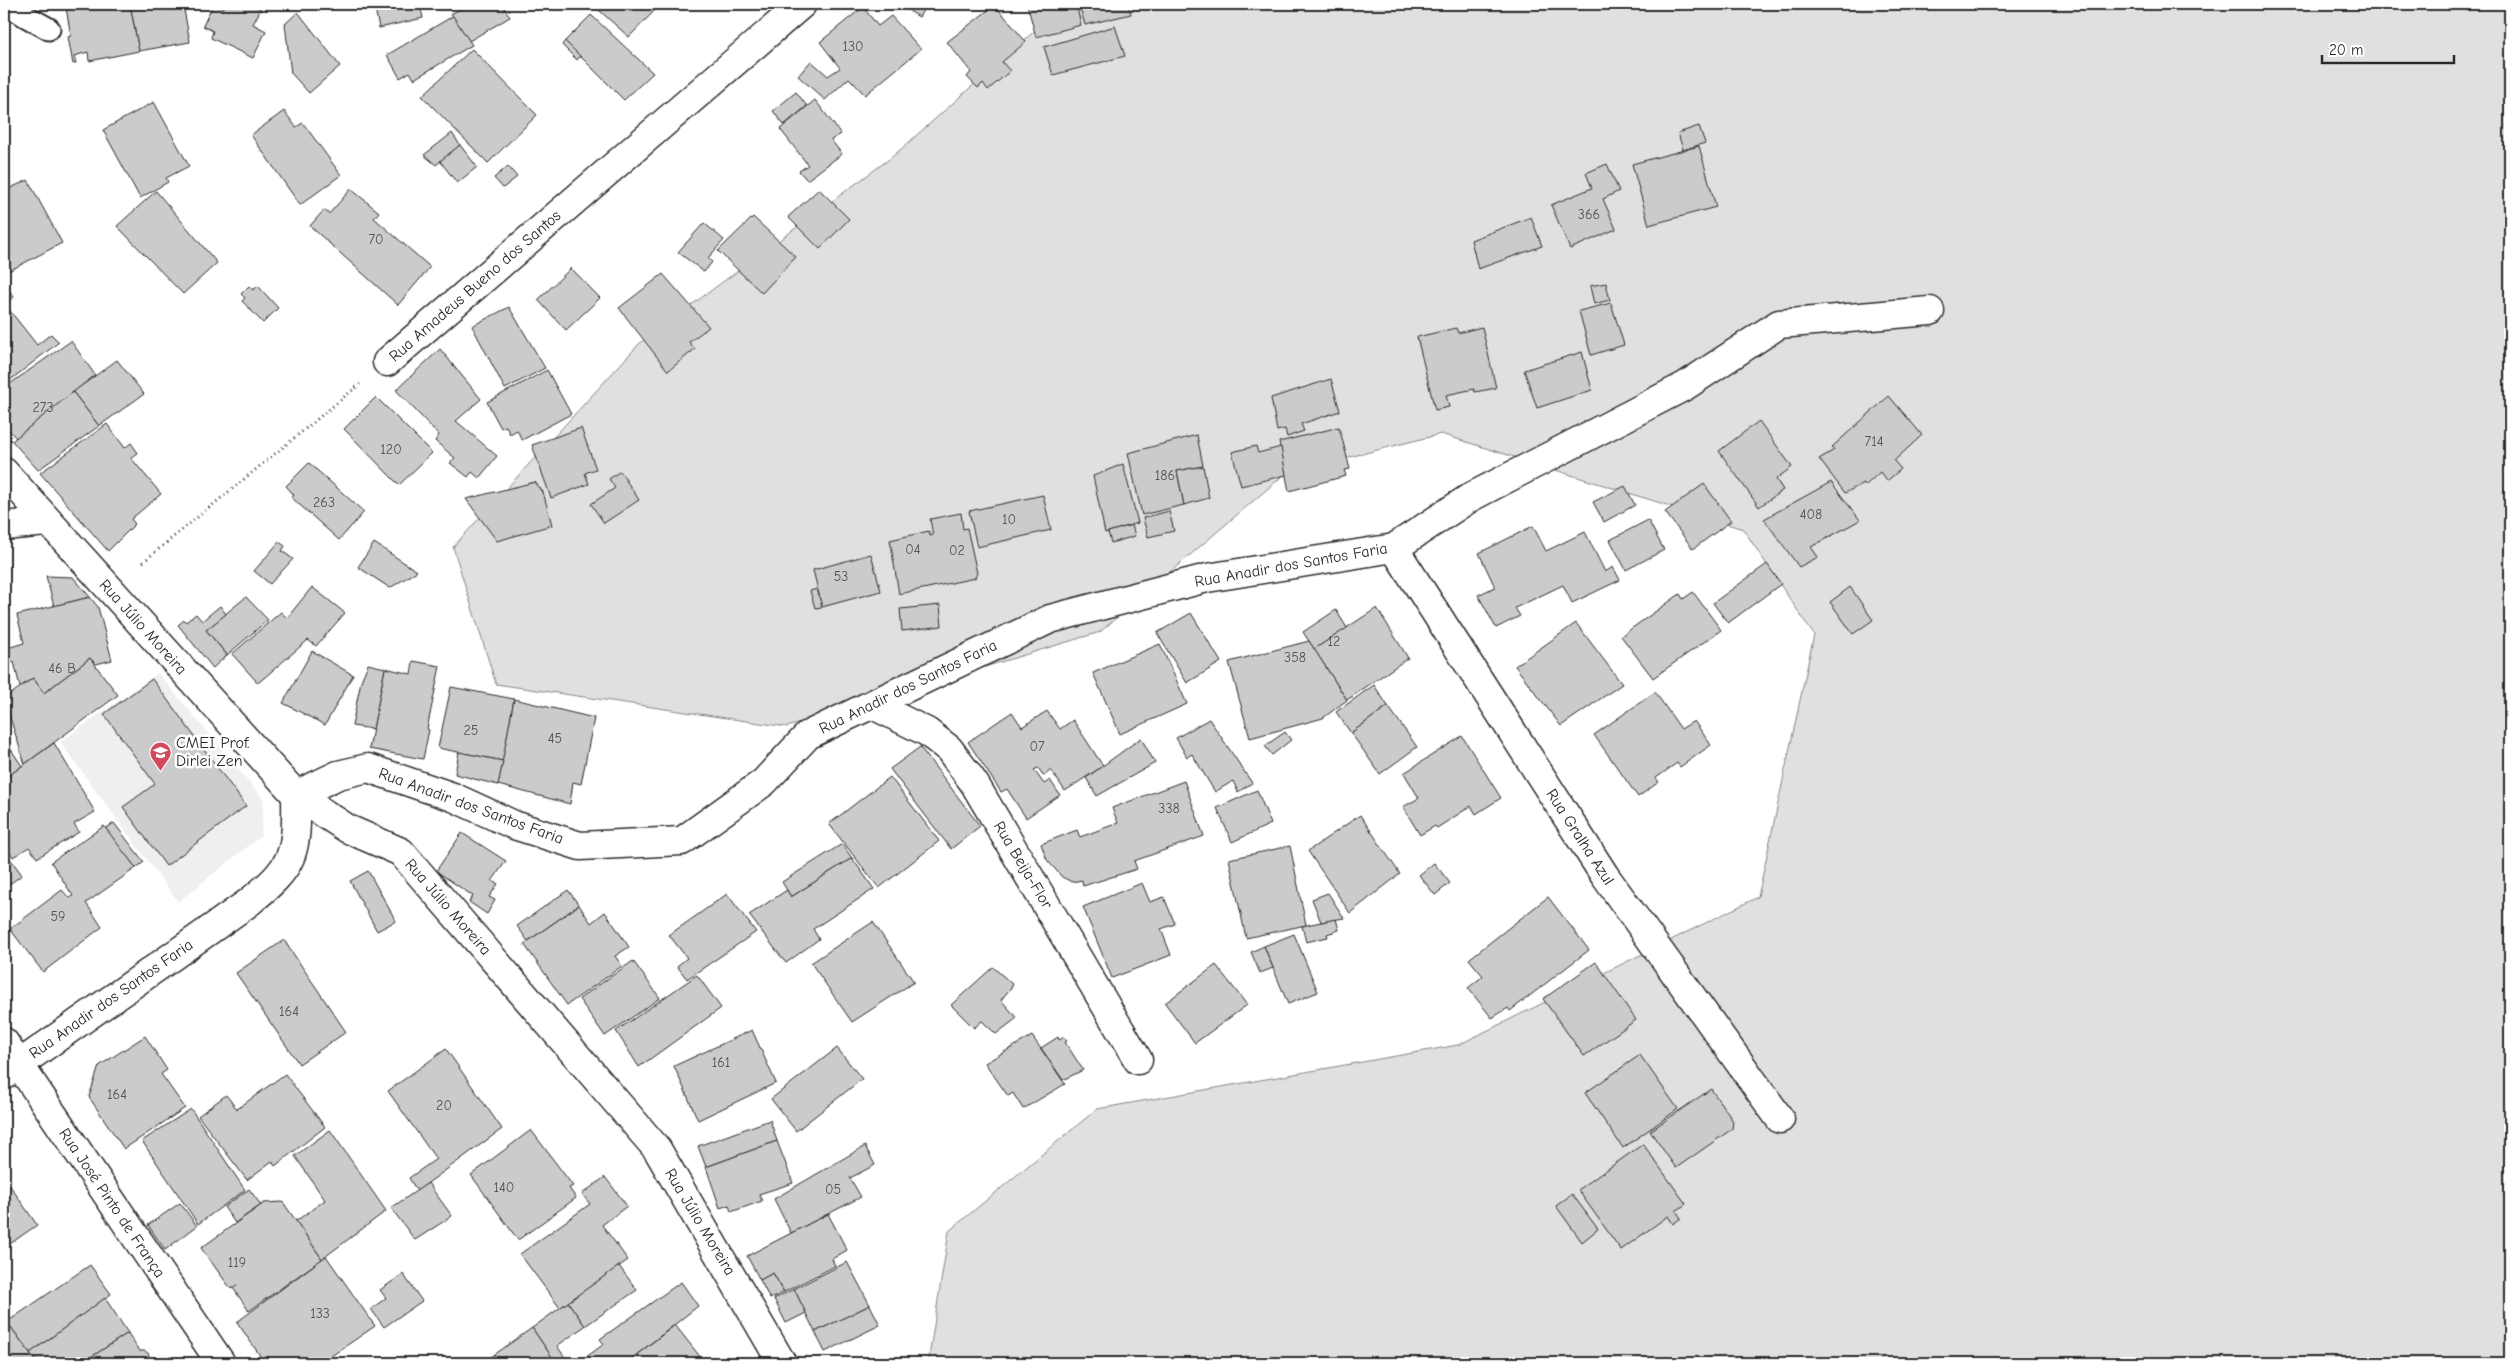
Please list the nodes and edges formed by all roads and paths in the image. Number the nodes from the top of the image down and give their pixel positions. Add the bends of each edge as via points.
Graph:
1 (4, 4) edge
2 (802, 4) edge
3 (49, 29) dead end
4 (1930, 311) dead end
5 (387, 362) joint
6 (4, 472) edge
7 (48, 522) junction
8 (4, 526) edge
9 (1394, 548) junction
10 (143, 562) dead end
11 (872, 705) junction
12 (296, 795) junction
13 (4, 1042) edge
14 (1138, 1060) dead end
15 (11, 1069) edge
16 (1780, 1119) dead end
17 (221, 1363) edge
18 (782, 1363) edge

1 - 3 lane
2 - 5 street, Rua Amadeus Bueno dos Santos
4 - 9 street, Rua Anadir dos Santos Faria via 1780,324 1685,386 1471,497
5 - 10 path, Rua Amadeus Bueno dos Santos
6 - 7 street, Rua Júlio Moreira
7 - 8 street
7 - 12 street, Rua Júlio Moreira
9 - 11 street, Rua Anadir dos Santos Faria via 1207,578 1050,619
9 - 16 street, Rua Gralha Azul via 1605,876
11 - 12 street, Rua Anadir dos Santos Faria via 808,735 764,782 682,842 580,846 368,768 338,775
11 - 14 street, Rua Beija-Flor via 927,732 948,749 974,782
12 - 15 street, Rua Anadir dos Santos Faria via 297,838 290,859 277,879 248,903
12 - 18 street, Rua Júlio Moreira via 348,829 401,852 657,1149
13 - 15 street, Rua José Pinto de França
15 - 17 street, Rua José Pinto de França

